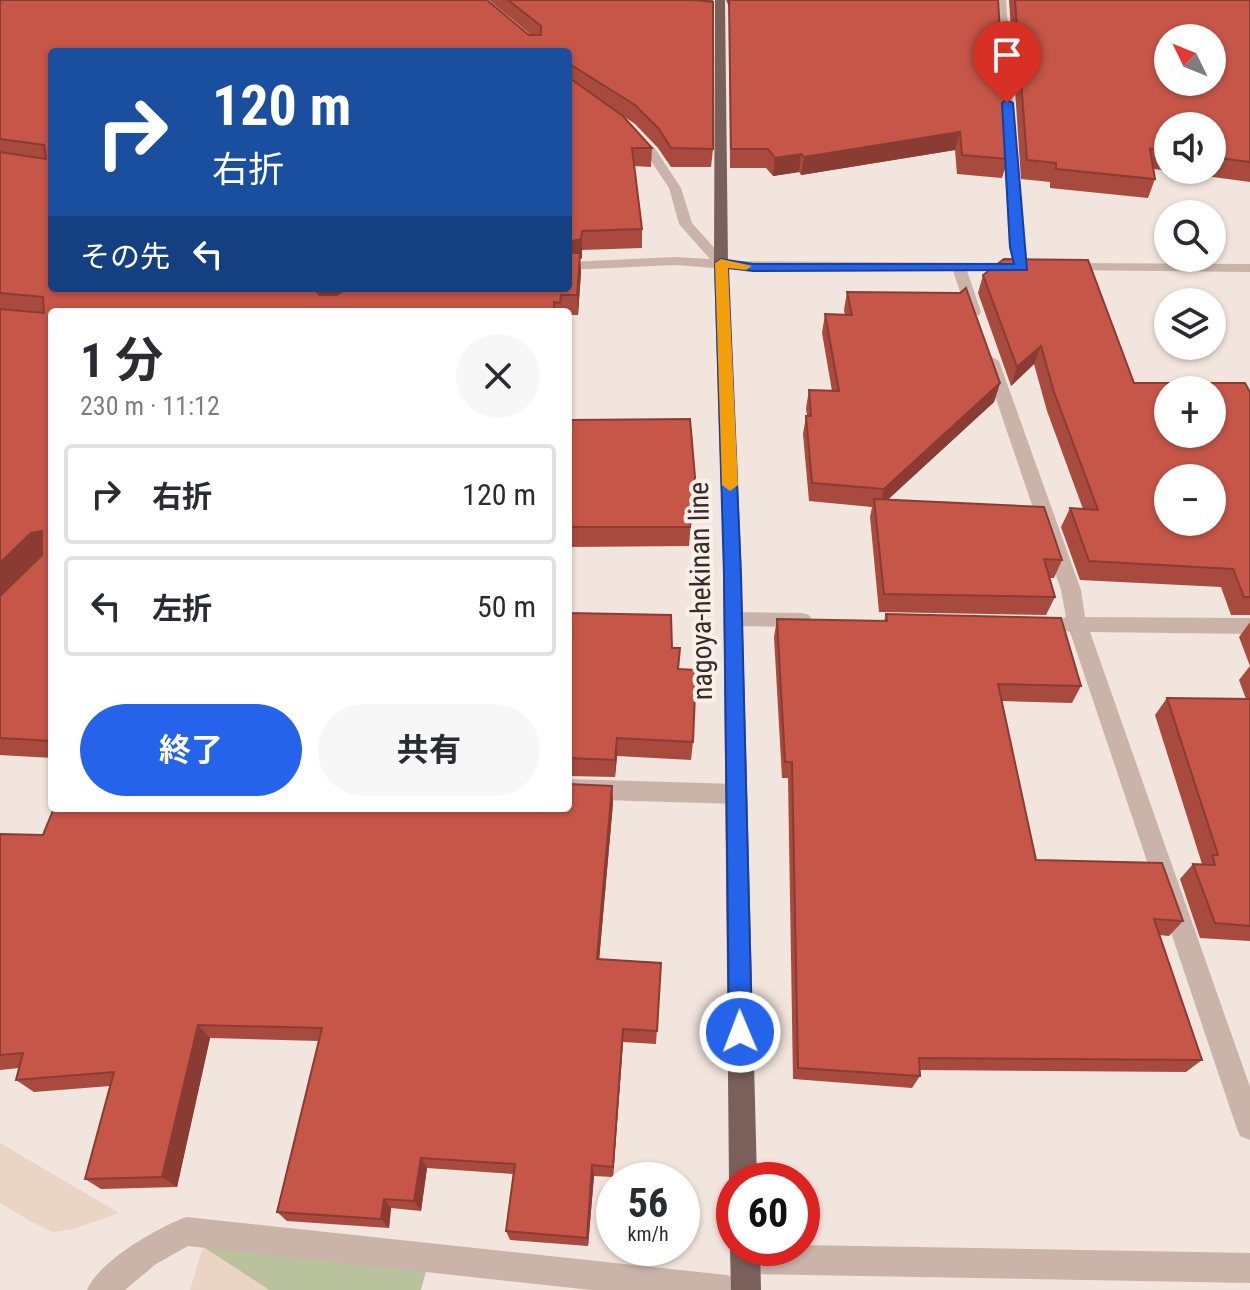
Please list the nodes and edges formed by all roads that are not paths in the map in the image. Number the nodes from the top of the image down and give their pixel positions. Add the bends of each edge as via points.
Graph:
1 (1001, 0) edge
2 (720, 10) edge
3 (617, 120) edge
4 (721, 263) junction
5 (572, 266) edge
6 (1037, 267) junction
7 (1250, 267) edge
8 (959, 268) junction
9 (734, 619) junction
10 (827, 621) edge
11 (1046, 624) edge
12 (1077, 624) junction
13 (1250, 626) edge
14 (572, 789) edge
15 (736, 794) junction
16 (1250, 1126) edge
17 (743, 1162) edge
18 (820, 1256) edge
19 (745, 1266) edge
20 (1250, 1268) edge
21 (102, 1290) edge
22 (727, 1290) edge
23 (746, 1290) edge

1 - 6 street via 1016,247
2 - 4 main road, nagoya-hekinan line
3 - 4 street via 652,153 675,188 686,224
4 - 5 street
4 - 8 street
4 - 9 main road, nagoya-hekinan line
6 - 7 street
6 - 8 street
8 - 12 street via 1071,590
9 - 10 street
9 - 15 main road, nagoya-hekinan line
11 - 12 street
12 - 13 street
12 - 16 street
14 - 15 street
15 - 17 main road, nagoya-hekinan line
18 - 20 street
19 - 23 main road
21 - 22 street via 146,1254 186,1231

